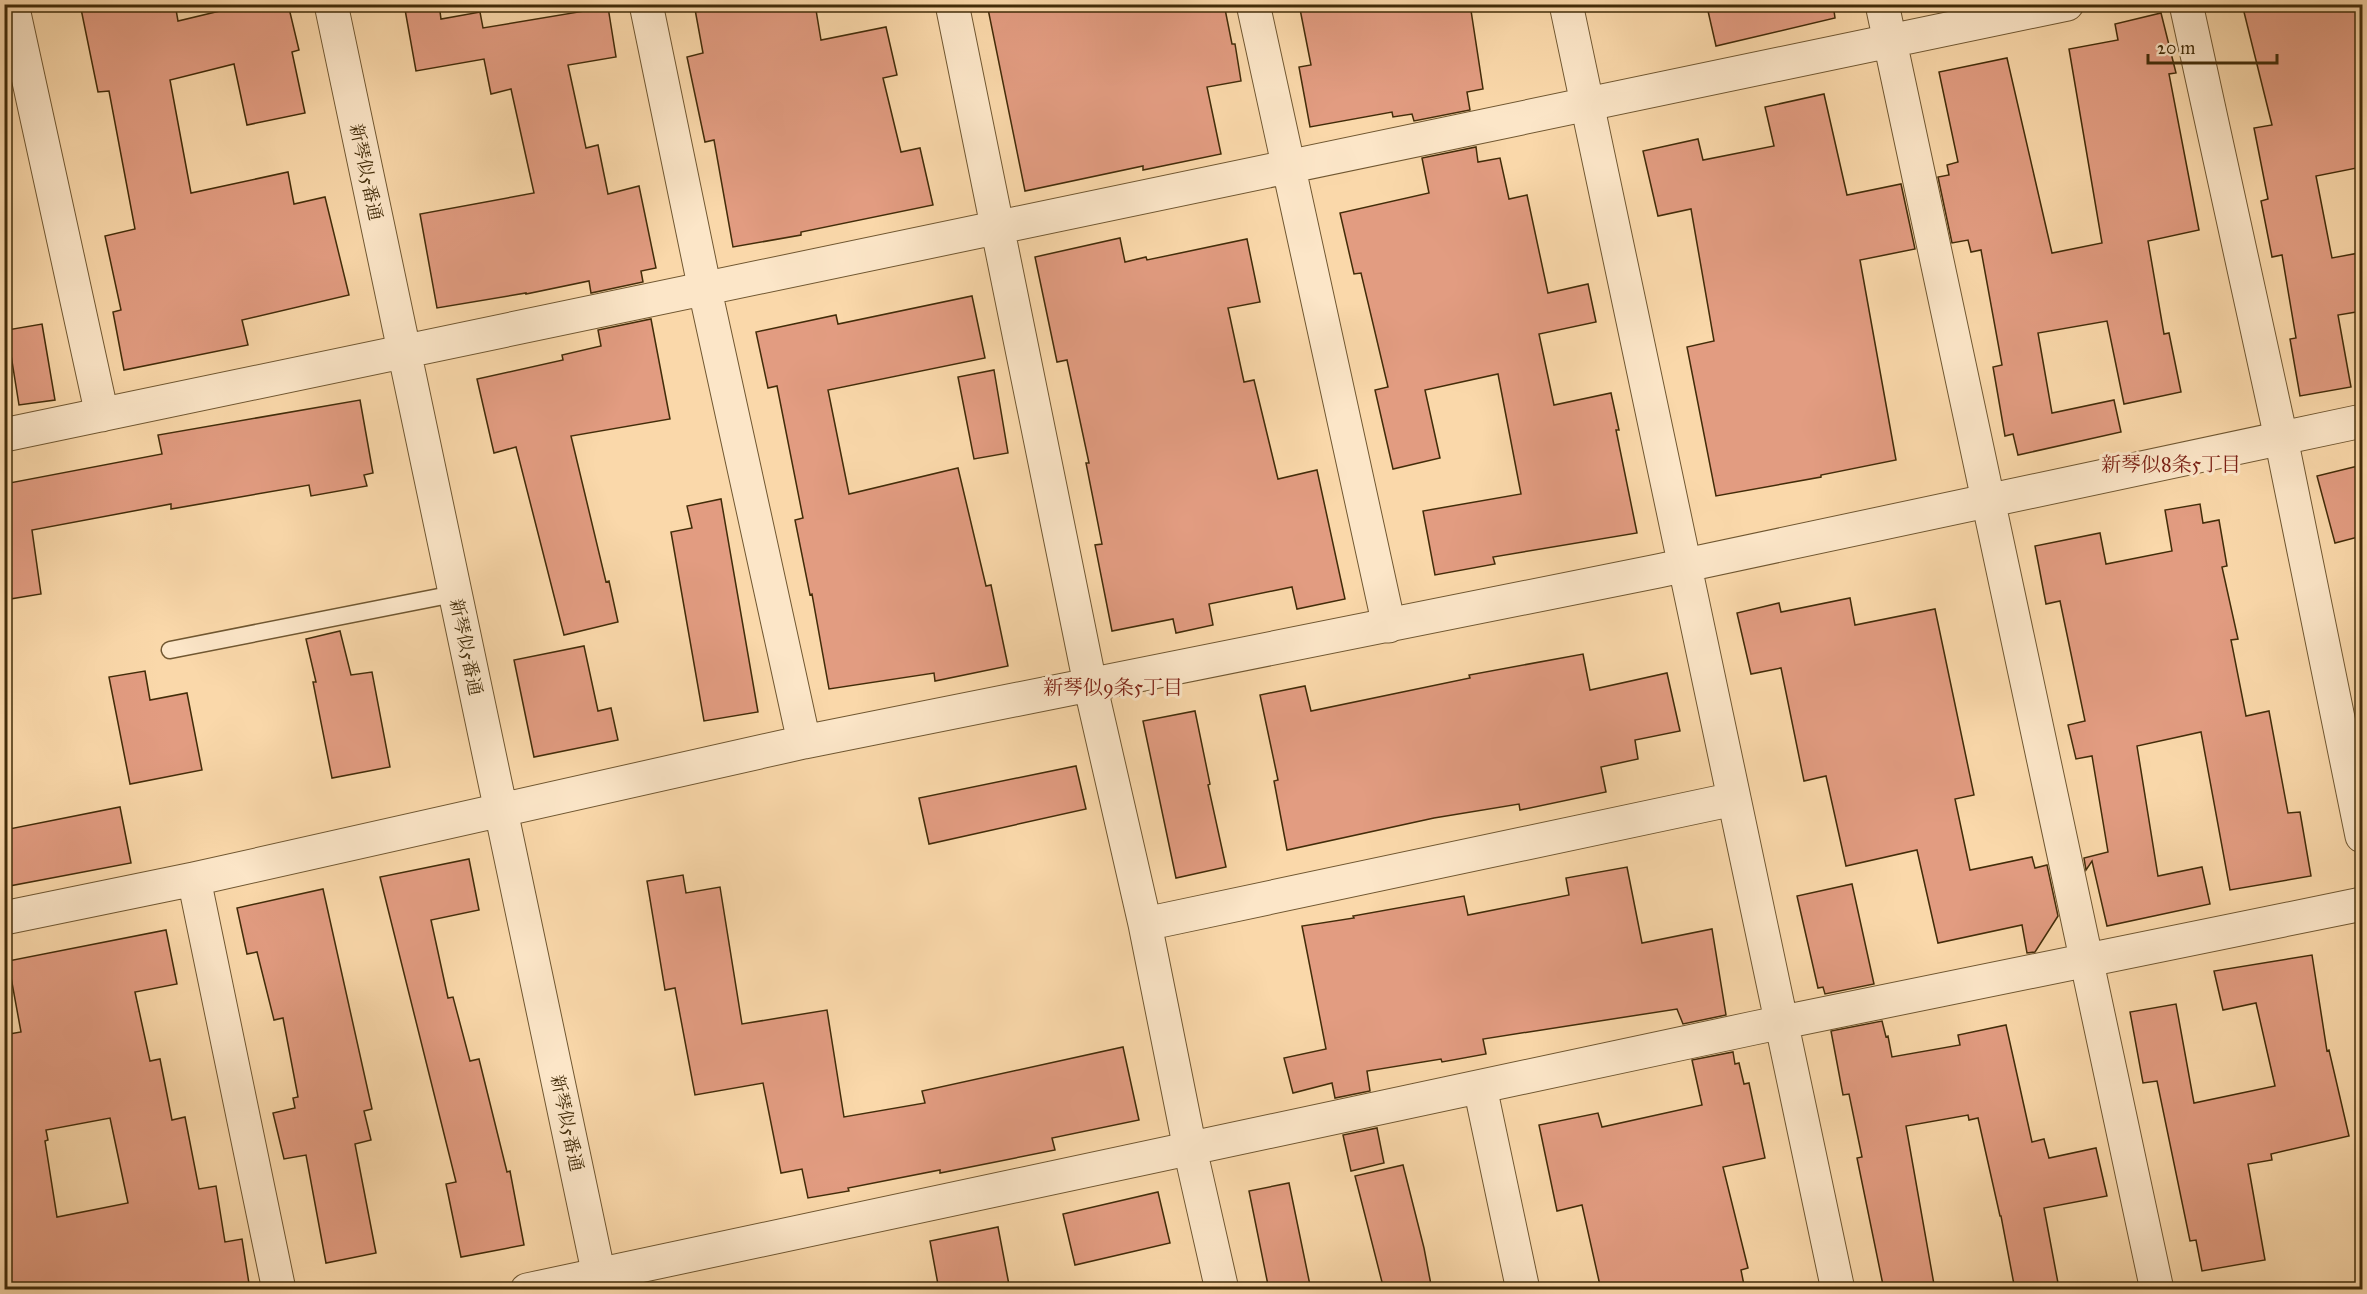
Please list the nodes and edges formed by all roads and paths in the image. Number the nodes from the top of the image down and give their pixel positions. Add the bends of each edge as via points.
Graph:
1 (12, 4) edge
2 (331, 4) edge
3 (646, 4) edge
4 (952, 4) edge
5 (1253, 4) edge
6 (1566, 4) edge
7 (1882, 4) edge
8 (2067, 4) edge
9 (2186, 4) edge
10 (1890, 42) junction
11 (1588, 106) junction
12 (1288, 169) junction
13 (999, 228) junction
14 (705, 290) junction
15 (404, 353) junction
16 (102, 415) junction
17 (2362, 421) edge
18 (4, 435) edge
19 (2281, 438) junction
20 (1989, 501) junction
21 (1685, 565) junction
22 (454, 594) junction
23 (1389, 626) junction
24 (170, 650) dead end
25 (1090, 684) junction
26 (804, 742) junction
27 (1734, 799) junction
28 (500, 808) junction
29 (2362, 836) edge
30 (194, 879) junction
31 (2362, 904) edge
32 (4, 918) edge
33 (1145, 924) junction
34 (2086, 961) junction
35 (1782, 1022) junction
36 (1480, 1087) junction
37 (1190, 1149) junction
38 (600, 1282) edge
39 (279, 1290) edge
40 (527, 1290) edge
41 (1222, 1290) edge
42 (1523, 1290) edge
43 (1838, 1290) edge
44 (2157, 1290) edge

1 - 16 street
2 - 15 street, 新琴似5番通
3 - 14 street
4 - 13 street
5 - 12 street
6 - 11 street
7 - 10 street
8 - 10 street
9 - 19 street
10 - 11 street
10 - 20 street
11 - 12 street
11 - 21 street
12 - 13 street
12 - 23 street
13 - 14 street
13 - 25 street
14 - 15 street
14 - 26 street
15 - 16 street
15 - 22 street, 新琴似5番通
16 - 18 street
17 - 19 street
19 - 20 street
19 - 29 street
20 - 21 street
20 - 34 street
21 - 23 street
21 - 27 street
22 - 24 lane
22 - 28 street, 新琴似5番通
23 - 25 street
25 - 26 street
25 - 33 street
26 - 28 street
27 - 33 street
27 - 35 street
28 - 30 street
28 - 38 street, 新琴似5番通
30 - 32 street
30 - 39 street
31 - 34 street
33 - 37 street
34 - 35 street
34 - 44 street
35 - 36 street
35 - 43 street
36 - 37 street
36 - 42 street
37 - 38 street
37 - 41 street
38 - 40 street

